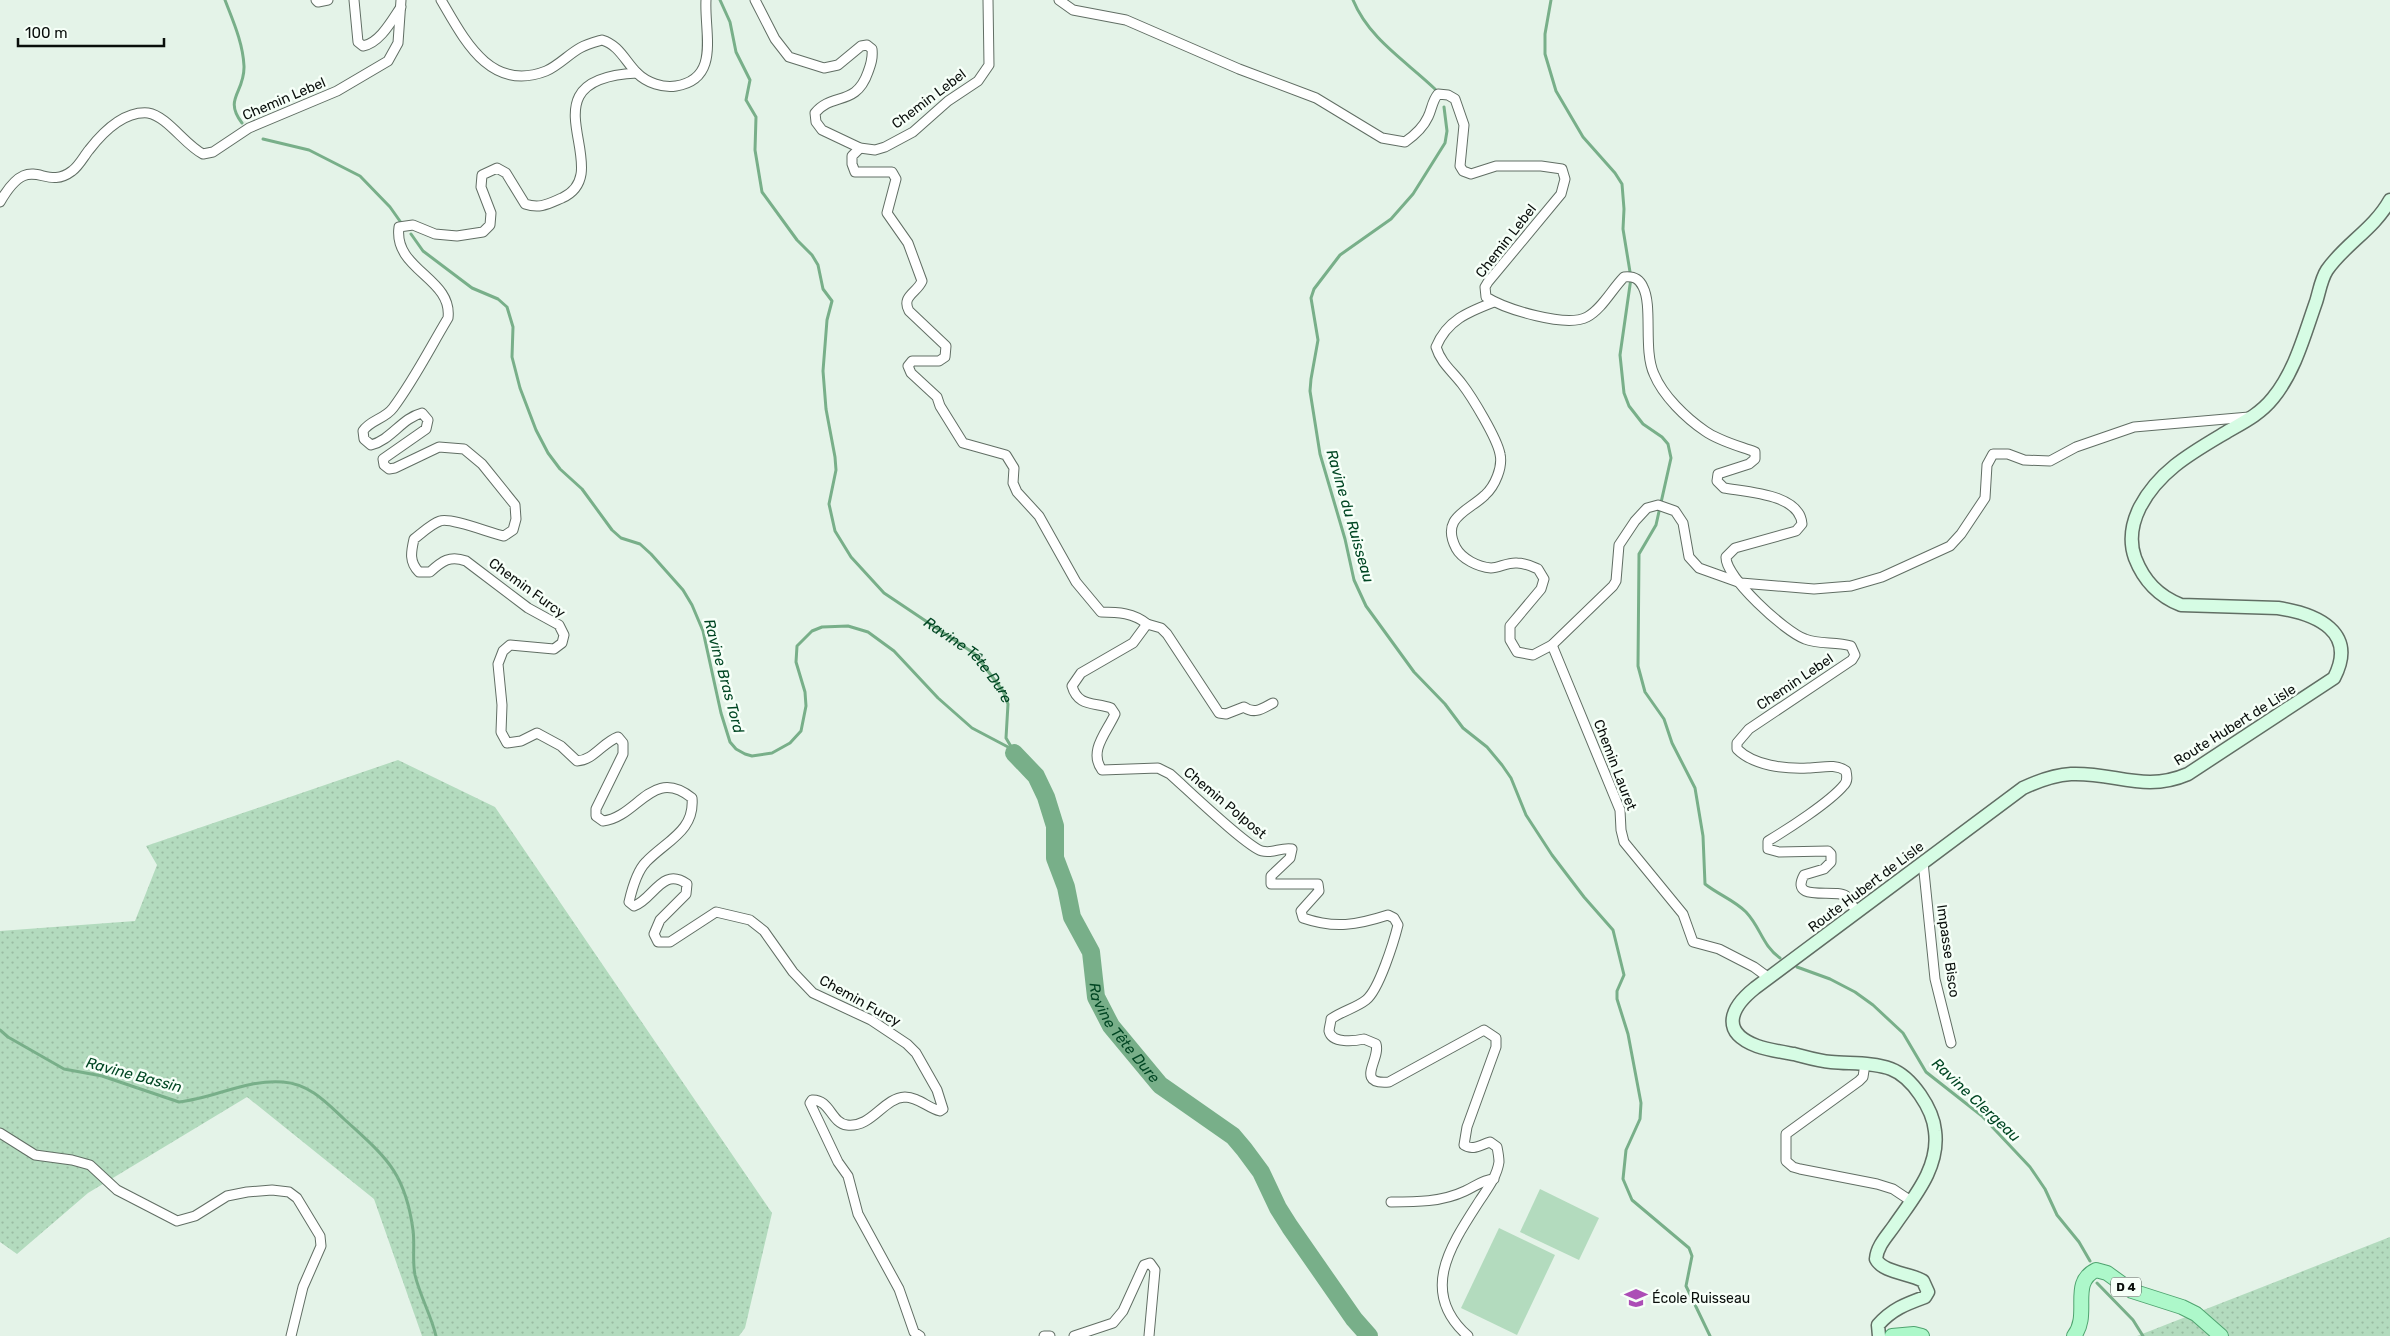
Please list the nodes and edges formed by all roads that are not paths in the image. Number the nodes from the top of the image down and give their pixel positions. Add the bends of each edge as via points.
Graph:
1 (316, 0) edge
2 (328, 0) edge
3 (354, 0) edge
4 (441, 0) edge
5 (706, 0) edge
6 (755, 0) edge
7 (988, 0) edge
8 (1059, 0) edge
9 (401, 3) edge
10 (637, 73) junction
11 (860, 148) junction
12 (2390, 200) edge
13 (0, 202) edge
14 (1494, 302) junction
15 (2252, 417) junction
16 (1741, 583) junction
17 (1147, 624) junction
18 (1552, 645) junction
19 (1274, 703) dead end
20 (1923, 862) junction
21 (1857, 913) junction
22 (1769, 978) junction
23 (1950, 1043) dead end
24 (1865, 1064) junction
25 (0, 1133) edge
26 (1494, 1179) junction
27 (1911, 1201) junction
28 (1391, 1202) dead end
29 (291, 1336) edge
30 (920, 1336) edge
31 (1044, 1336) edge
32 (1050, 1336) edge
33 (1074, 1336) edge
34 (1149, 1336) edge
35 (1468, 1336) edge
36 (1879, 1336) edge
37 (1892, 1336) edge
38 (1922, 1336) edge
39 (2074, 1336) edge
40 (2221, 1336) edge

1 - 2 street
3 - 9 street via 358,42 363,46 370,45 382,33
4 - 10 street via 474,53 488,66 506,74 526,77 547,70 582,47 602,40 617,48
5 - 10 street via 708,43 706,64 699,78 688,84 672,86 656,84
6 - 11 street, Chemin Lebel via 789,57 824,68 838,64 861,46 872,49 873,57 865,80 856,93 821,106 816,113 816,122 822,130
7 - 11 street, Chemin Lebel via 989,65 978,81 948,101 914,132 875,150
8 - 14 street, Chemin Lebel via 1073,10 1126,20 1316,98 1382,138 1405,142 1418,133 1428,118 1433,99 1438,94 1448,95 1455,99 1464,126 1460,166 1463,171 1471,174 1496,166 1562,169 1565,179 1561,194 1485,287 1486,297
9 - 13 street, Chemin Lebel via 398,43 388,61 337,92 249,128 213,152 202,154 160,118 146,113 134,114 105,131 74,170 63,176 32,173 20,176
10 - 30 street, Chemin Furcy via 616,74 589,84 582,92 574,120 583,165 579,186 571,194 543,207 525,204 506,173 497,168 482,175 481,186 491,213 490,225 483,232 456,236 435,234 413,225 399,227 398,236 408,261 443,292 449,308 448,318 393,409 367,425 363,431 364,439 371,445 381,442 422,413 428,420 426,428 383,459 384,465 389,469 395,468 439,447 464,449 482,464 515,505 513,530 504,536 483,532 454,520 440,520 414,538 411,552 413,566 419,572 430,572 448,558 466,561 528,608 559,625 564,636 562,643 554,649 510,645 502,651 498,664 502,732 507,743 521,741 537,733 561,746 577,761 586,760 618,736 623,744 623,754 596,809 596,816 603,821 610,821 628,810 653,790 671,787 692,798 693,811 678,835 646,862 632,893 630,902 634,906 672,878 687,884 686,894 660,920 654,934 658,942 670,942 716,912 750,920 764,931 813,994 871,1020 916,1053 942,1100 940,1111 906,1097 895,1098 869,1120 846,1125 838,1121 823,1102 812,1100 810,1103 848,1176 858,1214 899,1289 914,1332
11 - 17 street via 852,156 855,172 892,172 896,179 887,214 908,243 922,280 906,305 946,346 945,357 939,361 912,361 908,366 911,373 937,397 963,443 1006,455 1014,468 1013,483 1017,492 1039,516 1076,582 1101,612 1134,616
12 - 15 main road, Route Hubert de Lisle via 2368,229 2326,272 2288,377 2272,400
14 - 16 street, Chemin Lebel via 1556,319 1582,319 1599,308 1624,277 1638,279 1644,288 1654,374 1665,392 1706,432 1755,452 1755,459 1750,464 1718,474 1720,485 1780,499 1795,508 1802,519 1802,524 1791,533 1729,552 1726,564
14 - 18 street via 1458,316 1440,336 1436,347 1440,358 1470,396 1500,454 1499,470 1493,484 1485,495 1458,514 1452,529 1456,548 1472,563 1491,568 1516,562 1538,569 1544,579 1541,589 1510,626 1510,640 1517,652 1533,656
15 - 16 street via 2134,427 2076,447 2050,460 2024,460 2008,454 1993,454 1987,464 1985,498 1950,546 1882,577 1851,586 1814,590
15 - 20 main road, Route Hubert de Lisle via 2188,455 2163,474 2136,515 2132,546 2136,559 2152,587 2166,599 2181,605 2278,608 2294,610 2324,622 2334,631 2341,646 2342,657 2334,678 2188,774 2173,780 2146,783 2070,774 2048,778 2023,788
16 - 18 street via 1699,568 1689,557 1683,523 1675,511 1658,505 1646,508 1619,545 1613,586
16 - 21 street, Chemin Lebel via 1791,632 1810,641 1844,643 1855,650 1852,660 1749,730 1737,743 1737,749 1776,766 1835,766 1846,771 1848,778 1844,785 1768,841 1767,846 1779,852 1828,851 1832,862 1824,869 1804,875 1803,890 1841,894
17 - 19 street via 1161,628 1167,634 1219,713 1244,708 1256,711
17 - 26 street, Chemin Polpost via 1133,643 1081,673 1072,686 1081,700 1089,705 1111,708 1115,714 1098,747 1098,765 1102,770 1158,768 1170,774 1260,851 1292,849 1290,858 1271,876 1271,884 1318,884 1319,891 1301,911 1303,918 1337,926 1388,915 1394,918 1398,925 1391,954 1371,994 1366,1001 1331,1019 1329,1031 1338,1040 1364,1039 1376,1044 1378,1050 1370,1066 1370,1074 1380,1083 1389,1082 1484,1030 1492,1033 1496,1047 1467,1127 1464,1145 1475,1148 1490,1142 1497,1147 1499,1162
18 - 22 street, Chemin Lauret via 1620,810 1624,842 1683,914 1693,942 1719,949
20 - 21 main road, Route Hubert de Lisle
20 - 23 street, Impasse Bisco via 1935,979
21 - 22 main road, Route Hubert de Lisle
22 - 24 main road, Route Hubert de Lisle via 1745,996 1731,1017 1733,1029 1746,1041 1758,1047 1828,1062
24 - 27 main road, Route Hubert de Lisle via 1890,1068 1906,1079 1934,1121 1934,1158
24 - 27 street via 1859,1081 1786,1134 1786,1161 1792,1167 1885,1186
25 - 29 street via 36,1155 90,1165 117,1190 178,1220 195,1216 227,1196 272,1190 289,1192 297,1198 320,1236 321,1246 303,1287
26 - 28 street via 1484,1180 1465,1192 1428,1202
26 - 35 street, Chemin Polpost via 1456,1238 1442,1276 1443,1297 1448,1311
27 - 36 main road, Route Hubert de Lisle via 1882,1243 1876,1259 1890,1269 1923,1281 1928,1292 1925,1297 1889,1312 1878,1325
31 - 32 street
33 - 34 street via 1113,1323 1123,1311 1144,1265 1150,1263 1155,1270
37 - 38 main road
39 - 40 main road, D 4 via 2082,1319 2082,1286 2087,1275 2096,1270 2132,1290 2196,1314

